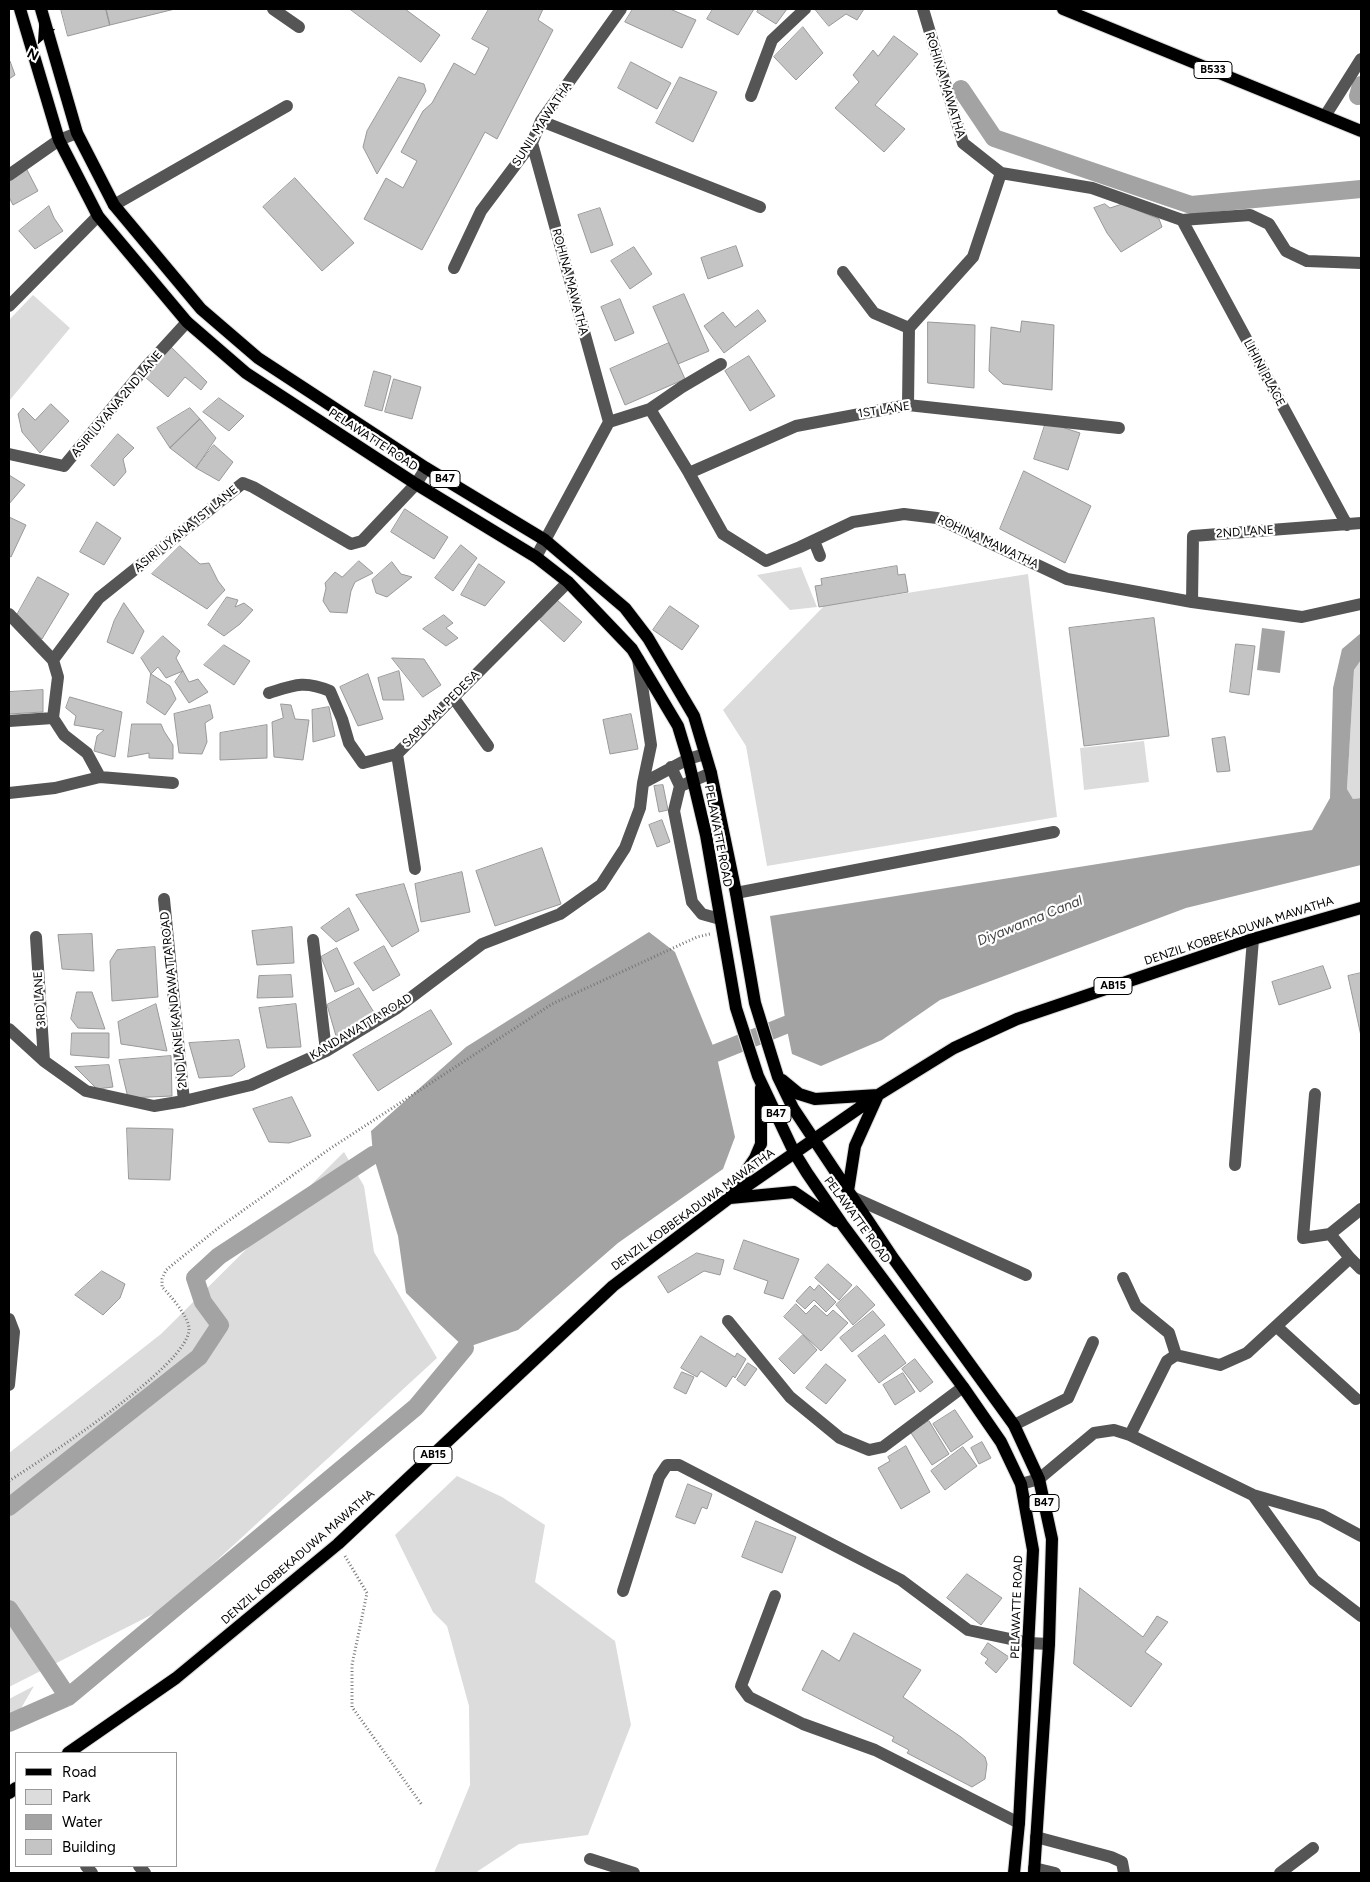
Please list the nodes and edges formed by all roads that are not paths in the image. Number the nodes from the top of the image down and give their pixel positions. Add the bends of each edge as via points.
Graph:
1 (20, 9) edge
2 (40, 9) edge
3 (273, 9) edge
4 (621, 9) edge
5 (805, 9) edge
6 (923, 9) edge
7 (1064, 9) edge
8 (299, 27) dead end
9 (1361, 59) edge
10 (751, 96) dead end
11 (287, 106) dead end
12 (1325, 116) junction
13 (541, 121) junction
14 (1361, 132) edge
15 (77, 133) junction
16 (59, 140) junction
17 (532, 143) junction
18 (1000, 173) junction
19 (9, 175) edge
20 (114, 205) junction
21 (760, 207) dead end
22 (98, 216) junction
23 (1182, 220) junction
24 (1361, 264) edge
25 (454, 268) dead end
26 (843, 272) dead end
27 (9, 306) edge
28 (187, 322) junction
29 (909, 328) junction
30 (721, 364) dead end
31 (908, 405) junction
32 (650, 409) junction
33 (609, 422) junction
34 (1119, 428) dead end
35 (9, 454) edge
36 (426, 468) junction
37 (689, 473) junction
38 (416, 484) junction
39 (1361, 523) edge
40 (1347, 525) junction
41 (545, 540) junction
42 (814, 541) junction
43 (820, 556) dead end
44 (536, 557) junction
45 (568, 582) junction
46 (1192, 602) junction
47 (1361, 604) edge
48 (9, 614) edge
49 (638, 657) junction
50 (54, 660) junction
51 (269, 693) dead end
52 (452, 697) junction
53 (53, 718) junction
54 (9, 721) edge
55 (488, 746) dead end
56 (397, 754) junction
57 (705, 754) junction
58 (688, 758) junction
59 (671, 767) junction
60 (711, 773) junction
61 (100, 777) junction
62 (693, 780) junction
63 (173, 783) dead end
64 (643, 783) junction
65 (680, 786) junction
66 (9, 793) edge
67 (1054, 832) dead end
68 (414, 869) dead end
69 (736, 893) junction
70 (164, 899) dead end
71 (1361, 908) edge
72 (722, 925) junction
73 (36, 937) dead end
74 (1253, 939) junction
75 (313, 940) dead end
76 (9, 1029) edge
77 (326, 1051) junction
78 (44, 1062) junction
79 (777, 1074) junction
80 (759, 1080) junction
81 (1315, 1094) dead end
82 (878, 1095) junction
83 (184, 1101) junction
84 (814, 1140) junction
85 (794, 1152) junction
86 (1235, 1165) dead end
87 (850, 1194) junction
88 (728, 1199) junction
89 (1361, 1209) edge
90 (842, 1224) junction
91 (1330, 1234) junction
92 (1350, 1258) junction
93 (1361, 1269) edge
94 (1026, 1275) dead end
95 (1123, 1278) dead end
96 (9, 1319) edge
97 (728, 1321) dead end
98 (1276, 1326) junction
99 (1093, 1342) dead end
100 (1176, 1355) junction
101 (9, 1385) edge
102 (963, 1386) junction
103 (1356, 1399) dead end
104 (1014, 1424) junction
105 (1130, 1435) junction
106 (1039, 1479) junction
107 (1021, 1484) junction
108 (1254, 1495) junction
109 (1361, 1536) edge
110 (623, 1591) dead end
111 (775, 1596) dead end
112 (1361, 1616) edge
113 (1029, 1643) junction
114 (1049, 1644) junction
115 (69, 1752) edge
116 (1019, 1823) junction
117 (1036, 1837) junction
118 (1314, 1848) dead end
119 (590, 1859) dead end
120 (1034, 1870) edge
121 (634, 1873) edge
122 (1014, 1873) edge
123 (1055, 1873) edge
124 (1124, 1873) edge
125 (1280, 1873) edge

1 - 16 main road, PELAWATTE ROAD / B47
2 - 15 main road, PELAWATTE ROAD / B47
3 - 8 street
4 - 13 street, SUNIL MAWATHA
5 - 10 street via 772,40
6 - 18 street, ROHINA MAWATHA via 963,143
7 - 12 main road, B533
9 - 12 street
11 - 20 street
12 - 14 main road, B533
13 - 17 street, SUNIL MAWATHA
13 - 21 street
15 - 16 street
15 - 20 main road, PELAWATTE ROAD / B47
16 - 19 street
16 - 22 main road, PELAWATTE ROAD / B47
17 - 25 street, SUNIL MAWATHA via 481,211
17 - 33 street, ROHINA MAWATHA
18 - 23 street, ROHINA MAWATHA via 1092,188
18 - 29 street via 973,258
20 - 36 main road, PELAWATTE ROAD / B47 via 201,309 258,358
22 - 27 street
22 - 28 main road, PELAWATTE ROAD / B47
23 - 24 street, ROHINA MAWATHA via 1250,215 1269,224 1286,251 1308,260
23 - 40 street, LIHINI PLACE
26 - 29 street via 874,313
28 - 35 street, ASIRI UYANA 2ND LANE via 64,466
28 - 38 main road, PELAWATTE ROAD / B47 via 246,373
29 - 31 street
30 - 32 street
31 - 34 street, 1ST LANE
31 - 37 street, 1ST LANE via 796,426
32 - 33 street
32 - 37 street, ROHINA MAWATHA
33 - 41 street
36 - 38 street, ASIRI UYANA 1ST LANE
36 - 41 main road, PELAWATTE ROAD / B47
37 - 42 street, ROHINA MAWATHA via 723,534 766,561
38 - 44 main road, PELAWATTE ROAD / B47
38 - 50 street, ASIRI UYANA 1ST LANE via 362,541 351,544 243,483 99,598
39 - 40 street, 2ND LANE
40 - 46 street, 2ND LANE via 1194,536
41 - 44 street
41 - 57 main road, PELAWATTE ROAD / B47 via 625,608 648,638 694,716
42 - 43 street
42 - 46 street, ROHINA MAWATHA via 853,522 904,514 937,518 1067,579
44 - 45 main road, PELAWATTE ROAD / B47
45 - 49 main road, PELAWATTE ROAD / B47
45 - 52 street, SAPUMAL PEDESA
46 - 47 street, ROHINA MAWATHA via 1302,617
48 - 50 street
49 - 58 main road, PELAWATTE ROAD / B47 via 678,726
49 - 64 street, KANDAWATTA ROAD via 651,745
50 - 53 street via 58,677
51 - 56 street, SAPUMAL PEDESA via 295,684 315,685 330,691 349,743 363,763
52 - 55 street
52 - 56 street, SAPUMAL PEDESA
53 - 54 street
53 - 61 street via 64,735 87,753
56 - 68 street
57 - 58 street
57 - 60 main road, PELAWATTE ROAD / B47
58 - 59 street
58 - 62 main road, PELAWATTE ROAD / B47
59 - 64 street
59 - 65 street
60 - 62 street
60 - 69 main road, PELAWATTE ROAD / B47
61 - 63 street
61 - 66 street via 55,788
62 - 65 street
62 - 72 main road, PELAWATTE ROAD / B47
64 - 77 street, KANDAWATTA ROAD via 640,808 625,848 601,885 560,914 482,944 397,1008
65 - 72 street via 674,811 692,902 702,914
67 - 69 street
69 - 79 main road, PELAWATTE ROAD / B47 via 755,1003
70 - 83 street, 2ND LANE KANDAWATTA ROAD
71 - 74 main road, DENZIL KOBBEKADUWA MAWATHA / AB15
72 - 80 main road, PELAWATTE ROAD / B47 via 736,1008
73 - 78 street, 3RD LANE
74 - 82 main road, DENZIL KOBBEKADUWA MAWATHA / AB15 via 1017,1019 954,1048
74 - 86 street
75 - 77 street
76 - 78 street, KANDAWATTA ROAD
77 - 83 street, KANDAWATTA ROAD via 251,1085
78 - 83 street, KANDAWATTA ROAD via 86,1091 154,1106
79 - 82 main road via 799,1094 815,1098
79 - 84 main road, PELAWATTE ROAD / B47 via 793,1108
80 - 85 main road, PELAWATTE ROAD / B47
80 - 88 main road via 761,1144
81 - 91 street via 1303,1238
82 - 84 main road, DENZIL KOBBEKADUWA MAWATHA / AB15
82 - 87 main road via 855,1146
84 - 85 main road, DENZIL KOBBEKADUWA MAWATHA / AB15
84 - 87 main road, PELAWATTE ROAD / B47
85 - 88 main road, DENZIL KOBBEKADUWA MAWATHA / AB15
85 - 90 main road, PELAWATTE ROAD / B47
87 - 94 street
87 - 104 main road, PELAWATTE ROAD / B47
88 - 90 main road via 794,1192
88 - 115 main road, DENZIL KOBBEKADUWA MAWATHA / AB15 via 613,1286 338,1544 176,1678
89 - 91 street
90 - 102 main road, PELAWATTE ROAD / B47
91 - 92 street
92 - 93 street
92 - 98 street
95 - 100 street via 1136,1306 1169,1333
96 - 101 street via 14,1332
97 - 102 street via 790,1397 840,1438 869,1450 883,1447
98 - 100 street via 1247,1353 1220,1365
98 - 103 street
99 - 104 street via 1068,1398
100 - 105 street via 1167,1361
102 - 107 main road, PELAWATTE ROAD / B47 via 1002,1442
104 - 106 main road, PELAWATTE ROAD / B47
105 - 106 street via 1114,1430 1094,1433
105 - 108 street
106 - 107 street
106 - 114 main road, PELAWATTE ROAD / B47 via 1052,1539
107 - 113 main road, PELAWATTE ROAD / B47 via 1033,1550
108 - 109 street via 1322,1515
108 - 112 street via 1314,1580
110 - 113 street via 659,1477 667,1465 679,1465 901,1580 968,1630
111 - 116 street via 741,1686 750,1696 803,1724 875,1750
113 - 114 street
113 - 116 main road, PELAWATTE ROAD / B47
114 - 117 main road, PELAWATTE ROAD / B47
116 - 122 main road, PELAWATTE ROAD / B47
117 - 120 main road, PELAWATTE ROAD / B47
117 - 124 street via 1122,1862
118 - 125 street
119 - 121 street
120 - 123 street

